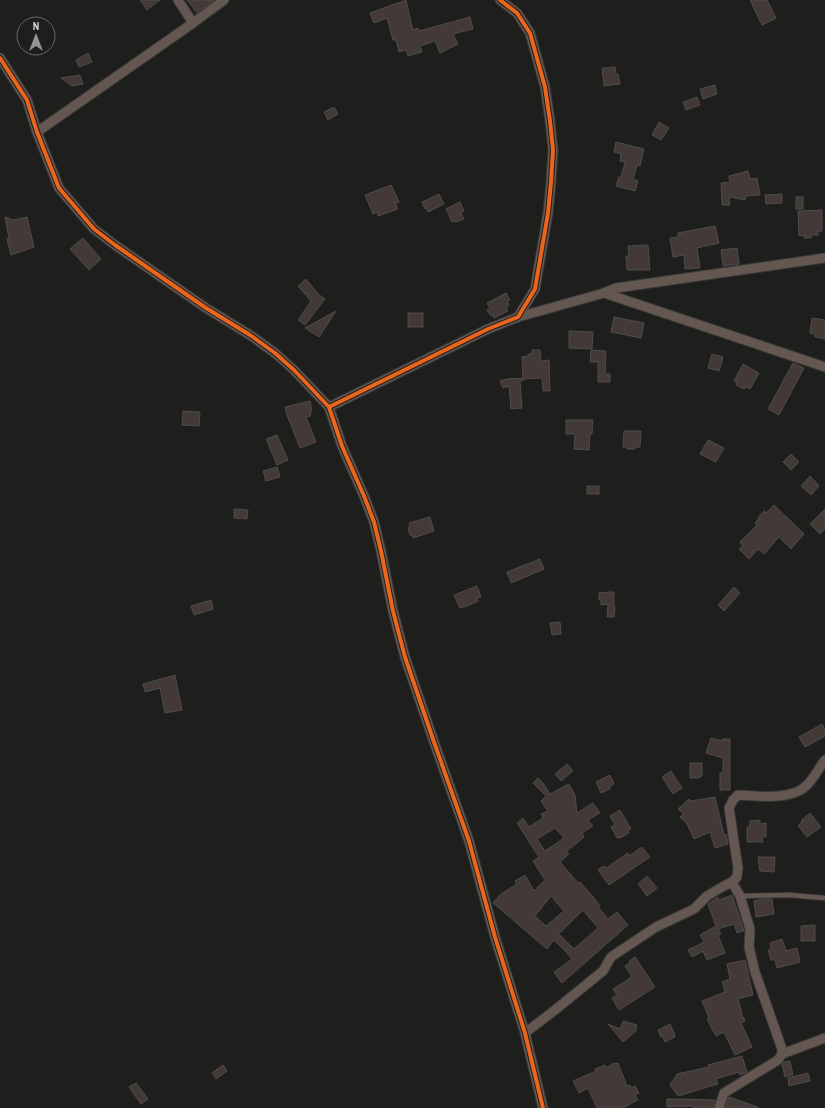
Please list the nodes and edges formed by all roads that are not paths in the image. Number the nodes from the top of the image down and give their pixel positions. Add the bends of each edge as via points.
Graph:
1 (178, 0) edge
2 (224, 0) edge
3 (500, 0) edge
4 (193, 23) junction
5 (0, 58) edge
6 (37, 132) junction
7 (825, 258) edge
8 (604, 293) junction
9 (518, 317) junction
10 (825, 367) edge
11 (329, 406) junction
12 (825, 760) edge
13 (732, 882) junction
14 (740, 896) junction
15 (825, 898) edge
16 (525, 1033) junction
17 (825, 1038) edge
18 (782, 1054) junction
19 (543, 1108) edge
20 (719, 1108) edge

1 - 4 street
2 - 4 street
3 - 9 street via 517,13 530,33 545,86 552,150 548,213 535,289
4 - 6 street
5 - 6 street via 27,100
6 - 11 street via 59,188 94,229 206,308 250,334 294,370
7 - 8 street via 616,288
8 - 9 street
8 - 10 street
9 - 11 street
11 - 16 street via 342,446 374,522 405,656 469,841
12 - 13 street via 806,786 795,793 781,796 738,795 733,800 729,808 738,868 737,877
13 - 14 street
13 - 16 street via 707,896 694,910 656,927 611,957 603,971
14 - 15 lane via 789,894
14 - 18 street via 750,929 749,947 755,972
16 - 19 street
17 - 18 street
18 - 20 street via 778,1060 724,1093

